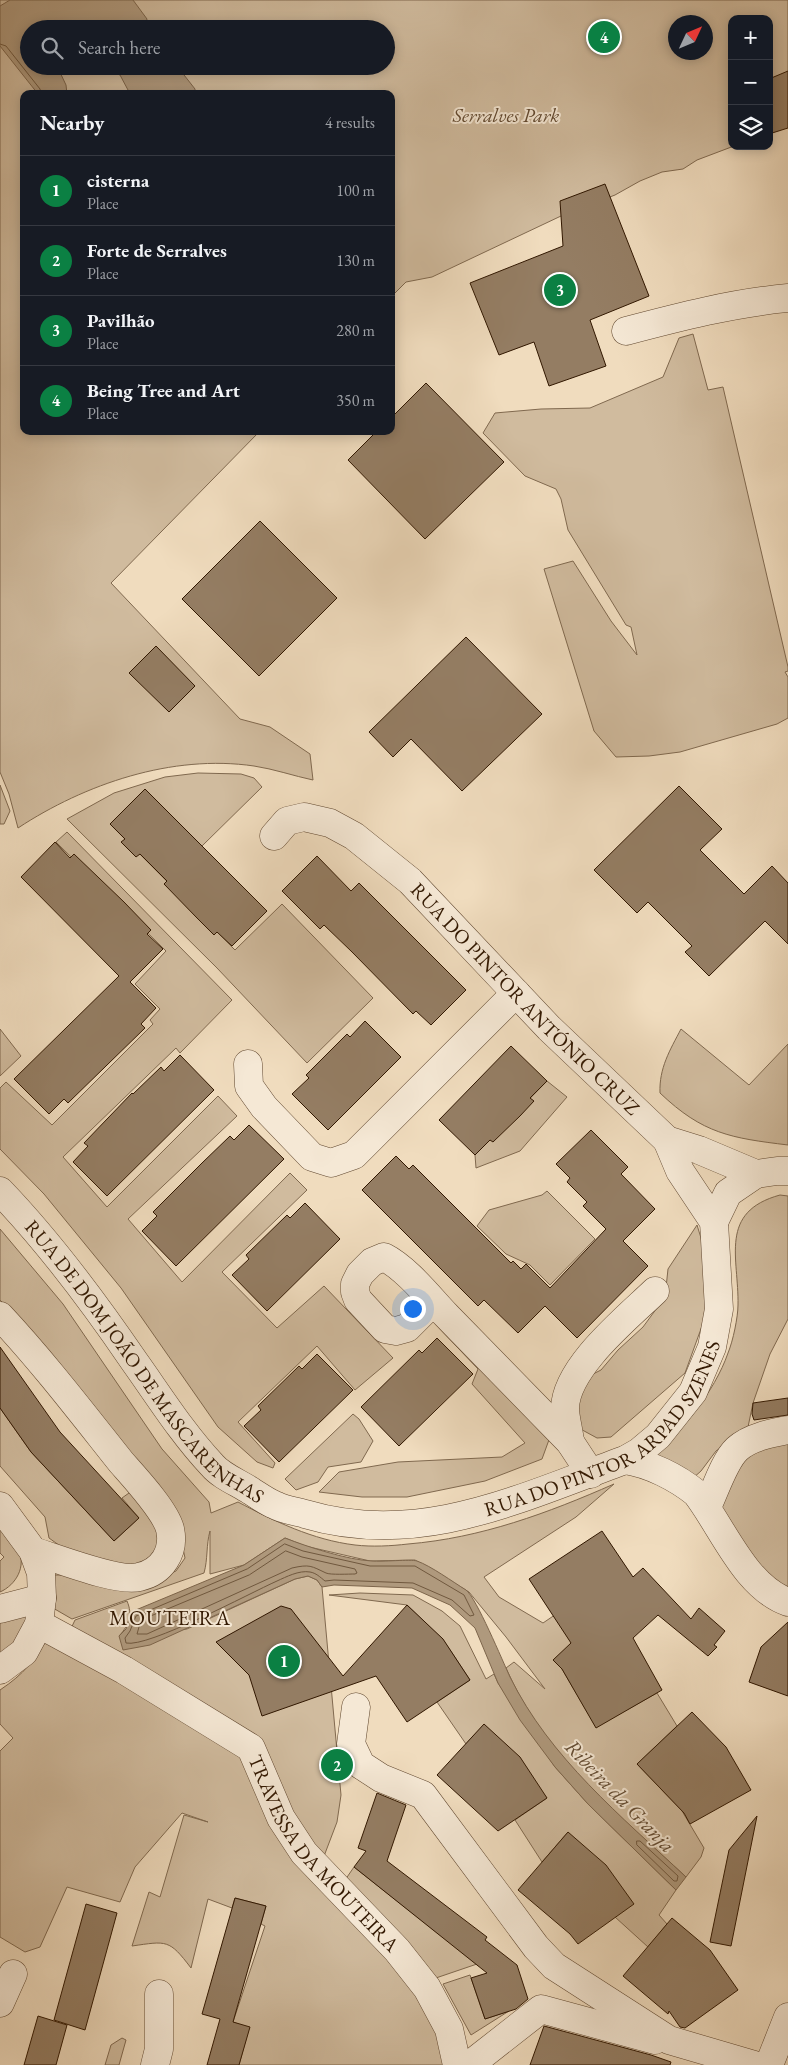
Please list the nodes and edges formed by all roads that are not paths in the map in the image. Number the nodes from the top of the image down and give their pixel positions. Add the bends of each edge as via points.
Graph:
1 (788, 298) edge
2 (626, 331) dead end
3 (274, 836) dead end
4 (516, 993) junction
5 (248, 1064) dead end
6 (667, 1140) junction
7 (788, 1171) edge
8 (756, 1174) junction
9 (0, 1191) edge
10 (714, 1222) junction
11 (655, 1291) dead end
12 (433, 1302) dead end
13 (0, 1316) edge
14 (788, 1430) edge
15 (570, 1442) junction
16 (625, 1460) junction
17 (591, 1474) junction
18 (274, 1505) joint
19 (0, 1506) edge
20 (707, 1507) junction
21 (33, 1551) junction
22 (788, 1602) edge
23 (0, 1609) edge
24 (41, 1611) junction
25 (0, 1670) edge
26 (356, 1706) dead end
27 (480, 1901) dead end
28 (536, 1947) junction
29 (13, 1974) dead end
30 (158, 1994) dead end
31 (0, 2003) edge
32 (788, 2017) edge
33 (669, 2040) junction
34 (467, 2063) edge
35 (155, 2065) edge
36 (754, 2065) edge
37 (769, 2065) edge

1 - 2 street via 759,300
3 - 4 street, RUA DO PINTOR ANTÓNIO CRUZ via 287,821 304,817 330,823 354,836 410,881
4 - 5 street via 354,1155 332,1163 312,1157 264,1106 249,1086
4 - 6 street, RUA DO PINTOR ANTÓNIO CRUZ
6 - 8 street, RUA DO PINTOR ANTÓNIO CRUZ
6 - 10 street, RUA DO PINTOR ARPAD SZENES via 680,1171
7 - 8 street, RUA DO PINTOR ANTÓNIO CRUZ
8 - 10 street via 728,1193
9 - 18 street, RUA DE DOM JOÃO DE MASCARENHAS via 66,1266 176,1423 214,1467
10 - 16 street, RUA DO PINTOR ARPAD SZENES via 720,1309 712,1347 687,1400 658,1436
11 - 15 street via 588,1357 570,1389 565,1408
12 - 15 street
13 - 21 street via 30,1348 151,1498 170,1528 172,1546 158,1569 138,1578 111,1576
14 - 20 street via 749,1440 737,1449
15 - 17 street
16 - 17 street, RUA DO PINTOR ARPAD SZENES
16 - 20 street via 640,1462 683,1482
17 - 18 street, RUA DO PINTOR ARPAD SZENES via 471,1514 425,1523 389,1526 333,1522
19 - 21 street
20 - 22 street via 757,1582
21 - 24 street via 40,1573
23 - 24 street
24 - 25 street via 24,1652
24 - 34 street, TRAVESSA DA MOUTEIRA via 124,1670 251,1748 281,1818 304,1853 397,1950 427,1988
26 - 28 street via 351,1744 361,1765 381,1778 423,1795
27 - 28 street via 511,1942 520,1948
28 - 33 street via 554,1966
29 - 31 street
30 - 35 street via 160,2049
32 - 37 street
33 - 34 street via 650,2039 541,2009
33 - 36 street

